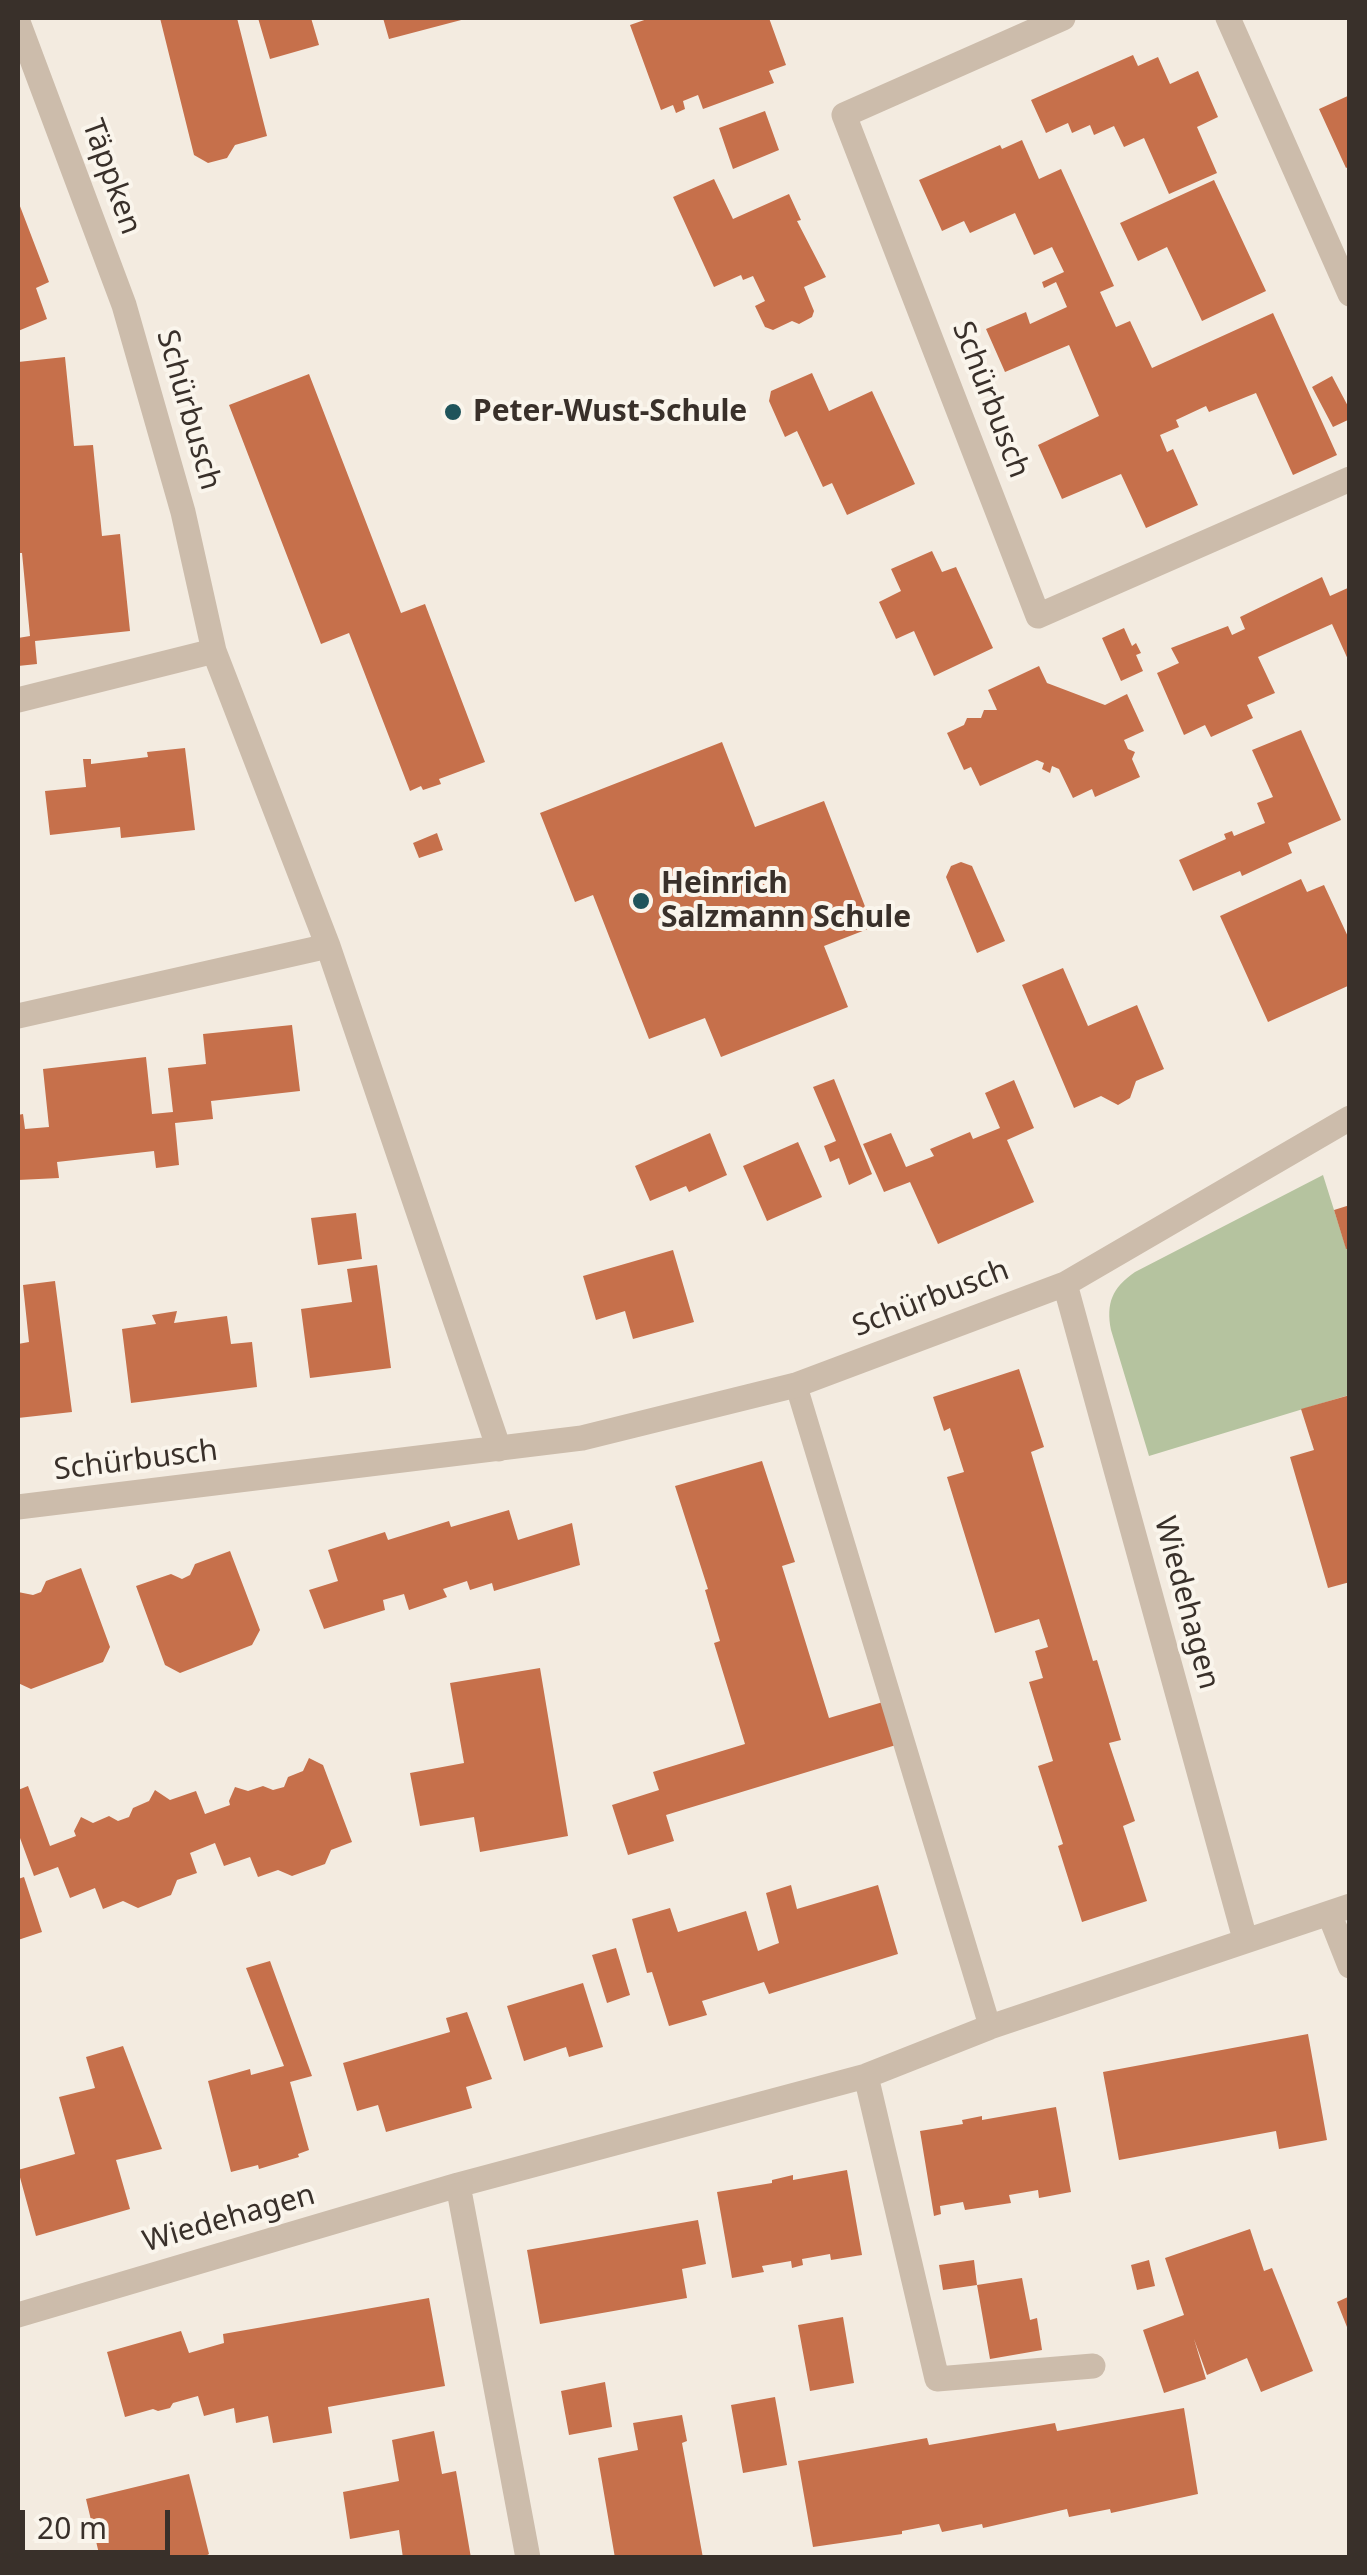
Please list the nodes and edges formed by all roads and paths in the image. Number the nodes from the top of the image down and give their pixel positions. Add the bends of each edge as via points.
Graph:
1 (1063, 18) edge
2 (1228, 18) edge
3 (18, 22) edge
4 (27, 75) edge
5 (1350, 294) edge
6 (124, 305) joint
7 (1350, 478) edge
8 (214, 650) junction
9 (18, 700) edge
10 (328, 946) junction
11 (18, 1016) edge
12 (1350, 1118) edge
13 (1064, 1284) junction
14 (796, 1385) junction
15 (500, 1449) junction
16 (18, 1508) edge
17 (1339, 1910) edge
18 (1246, 1940) junction
19 (1350, 1966) edge
20 (990, 2028) junction
21 (866, 2076) junction
22 (458, 2185) junction
23 (18, 2314) edge
24 (1093, 2366) dead end
25 (528, 2558) edge

1 - 7 street, Schürbusch via 844,114 1038,616
2 - 5 street
3 - 4 street, Täppken
4 - 6 street, Täppken
6 - 8 street, Schürbusch
8 - 9 street
8 - 10 street, Schürbusch
10 - 11 street
10 - 15 street, Schürbusch
12 - 13 street, Schürbusch
13 - 14 street, Schürbusch
13 - 18 street, Wiedehagen
14 - 15 street, Schürbusch via 582,1438
14 - 20 lane
15 - 16 street, Schürbusch
17 - 18 street, Wiedehagen
17 - 19 street, Wiedehagen
18 - 20 street, Wiedehagen
20 - 21 street, Wiedehagen
21 - 22 street, Wiedehagen
21 - 24 street via 937,2379
22 - 23 street, Wiedehagen
22 - 25 street

